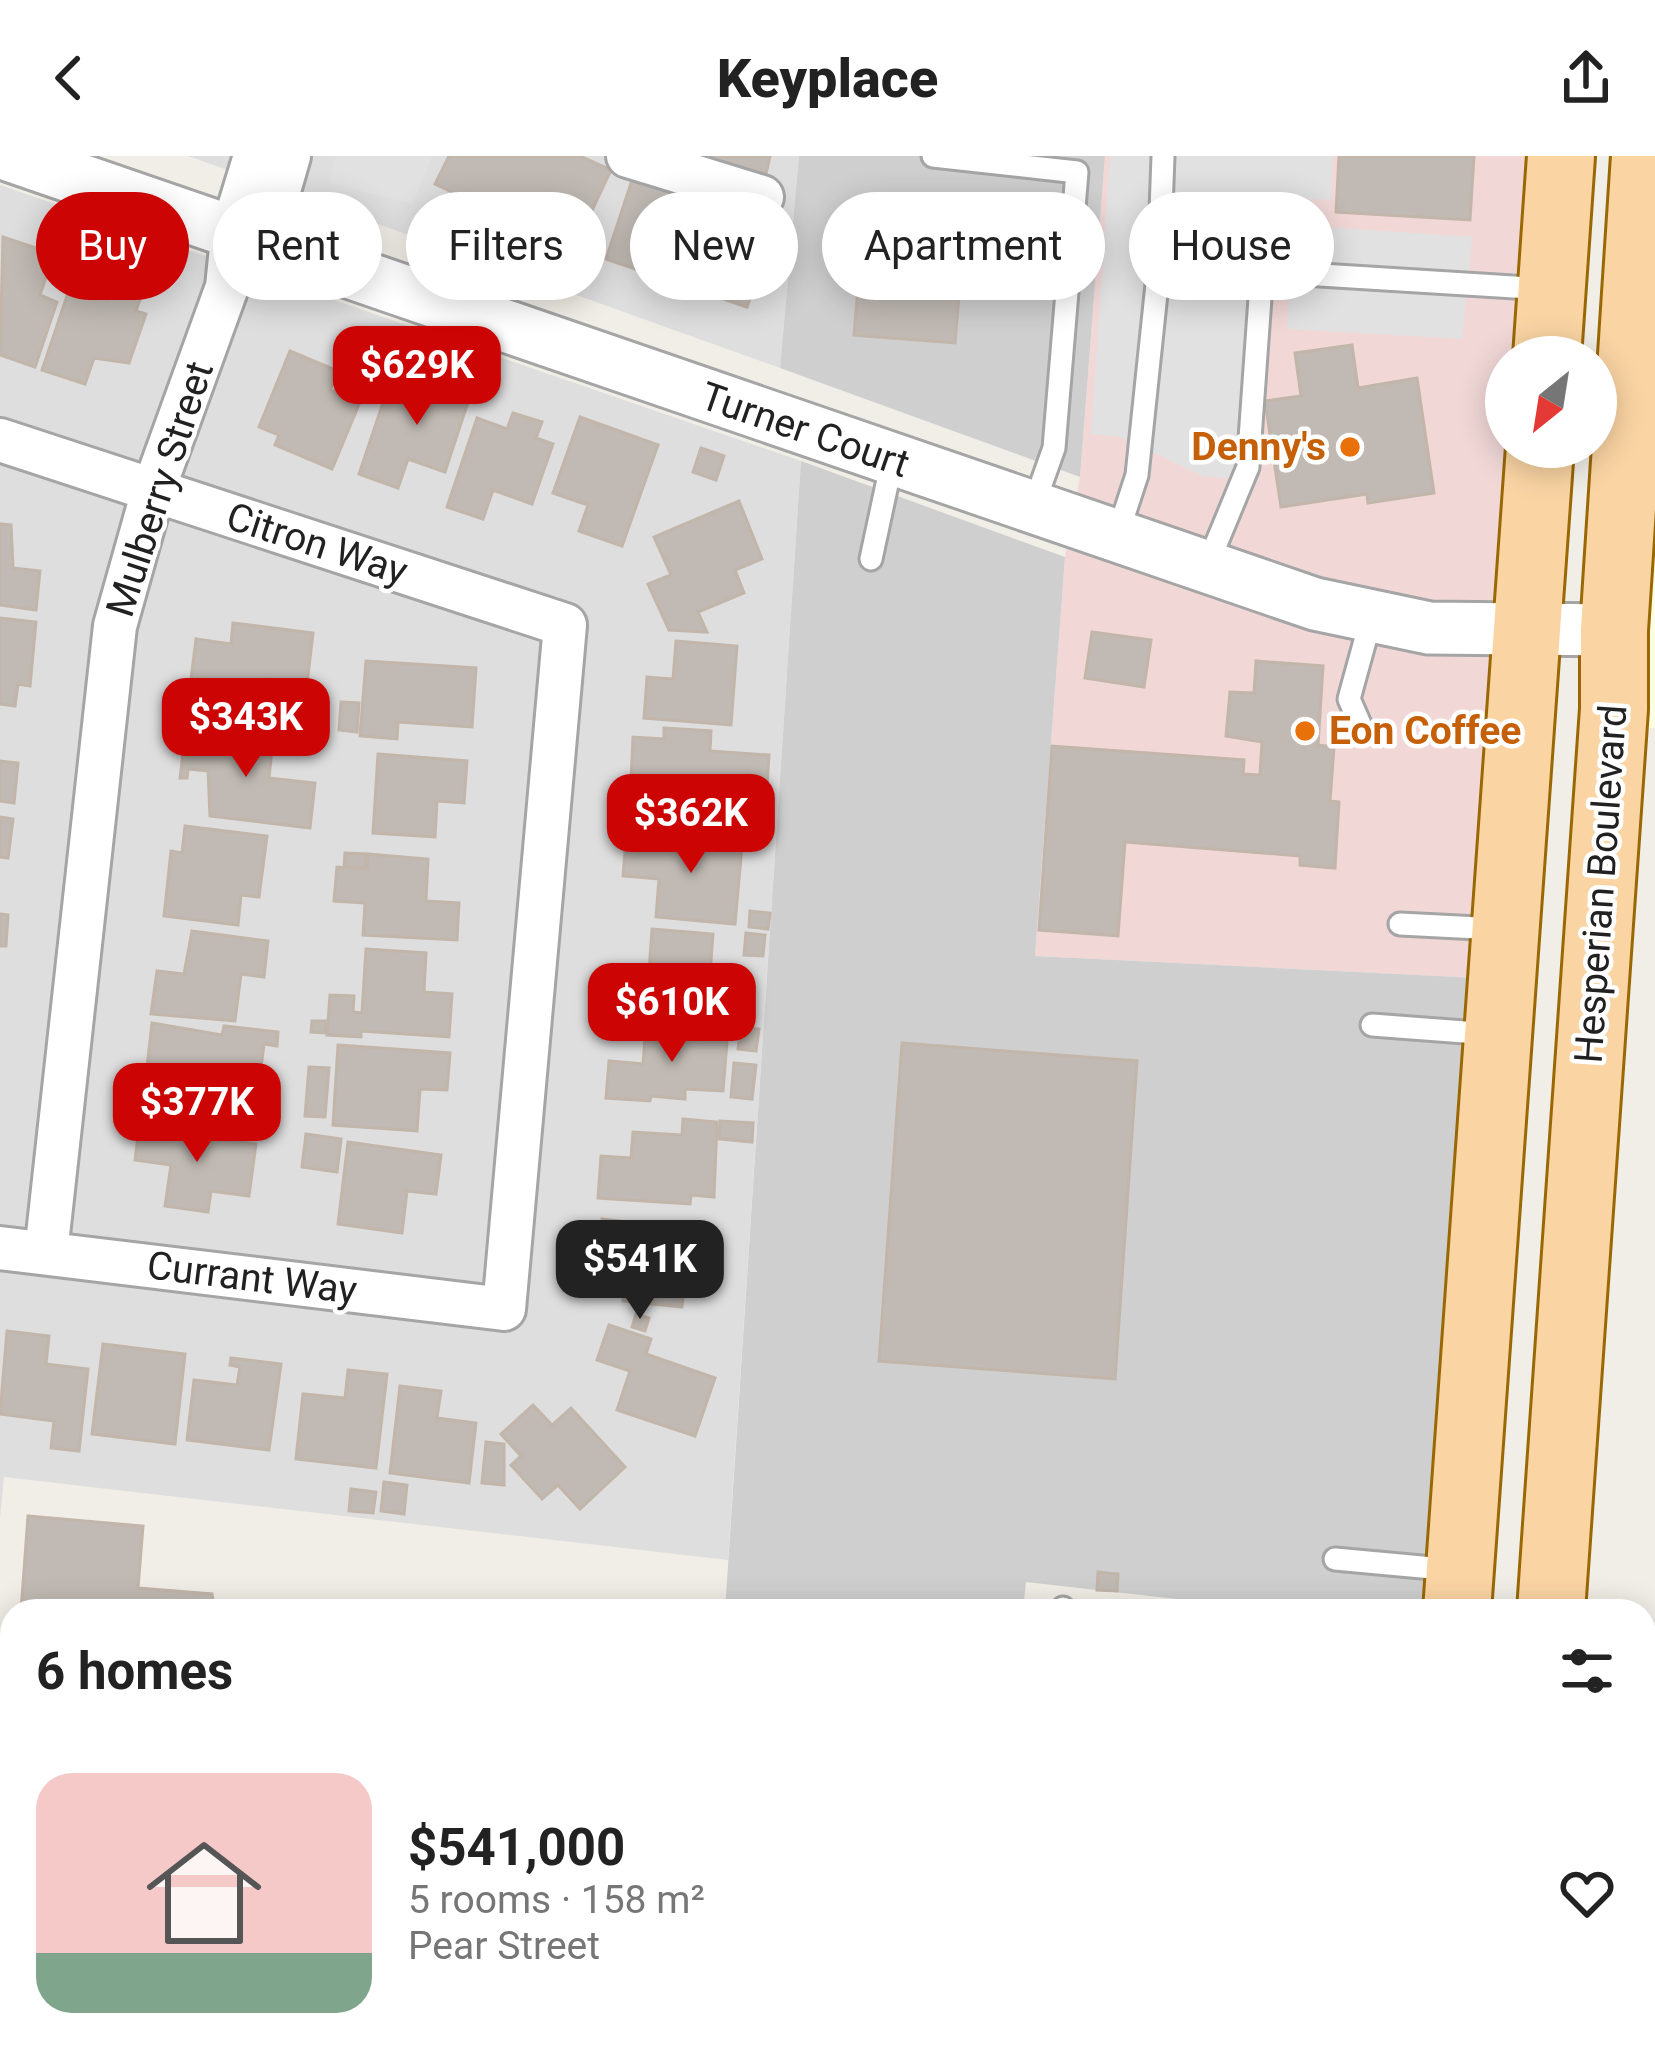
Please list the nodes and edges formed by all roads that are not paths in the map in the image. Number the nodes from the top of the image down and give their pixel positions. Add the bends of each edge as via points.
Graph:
1 (11, 156) edge
2 (255, 156) edge
3 (289, 156) edge
4 (628, 156) edge
5 (933, 156) edge
6 (1163, 156) edge
7 (1561, 156) edge
8 (1646, 156) edge
9 (252, 192) edge
10 (271, 192) edge
11 (747, 192) edge
12 (1162, 192) edge
13 (213, 222) edge
14 (1334, 276) edge
15 (382, 281) edge
16 (1551, 290) junction
17 (222, 300) edge
18 (1155, 300) edge
19 (1260, 300) edge
20 (1548, 336) edge
21 (0, 440) edge
22 (892, 461) junction
23 (1538, 468) edge
24 (153, 491) junction
25 (1033, 507) junction
26 (1117, 536) junction
27 (871, 559) dead end
28 (1207, 566) junction
29 (1371, 619) junction
30 (1526, 629) junction
31 (1624, 630) junction
32 (1363, 731) dead end
33 (1400, 924) dead end
34 (1505, 929) junction
35 (1372, 1025) dead end
36 (1497, 1034) junction
37 (0, 1248) edge
38 (46, 1253) junction
39 (504, 1309) joint
40 (1335, 1558) dead end
41 (1459, 1591) edge
42 (1552, 1599) edge

1 - 13 street, Turner Court
2 - 9 street
3 - 10 street
4 - 11 street
5 - 25 lane via 1077,172 1054,448
6 - 12 lane
7 - 16 main road
8 - 31 main road, Hesperian Boulevard
14 - 16 lane
15 - 22 street, Turner Court
16 - 20 main road
17 - 24 street, Mulberry Street
18 - 26 lane via 1137,475
19 - 28 lane via 1248,467
21 - 24 street, Citron Way
22 - 25 street, Turner Court
22 - 27 lane
23 - 30 main road
24 - 38 street, Mulberry Street via 115,626
24 - 39 street, Citron Way via 566,625
25 - 26 street, Turner Court
26 - 28 street, Turner Court
28 - 29 street, Turner Court
29 - 30 street, Turner Court
29 - 32 lane via 1349,699
30 - 31 street, Turner Court
30 - 34 main road
31 - 42 main road, Hesperian Boulevard
33 - 34 lane
34 - 36 main road
35 - 36 lane
36 - 41 main road
37 - 38 street, Currant Way
38 - 39 street, Currant Way
40 - 41 lane

